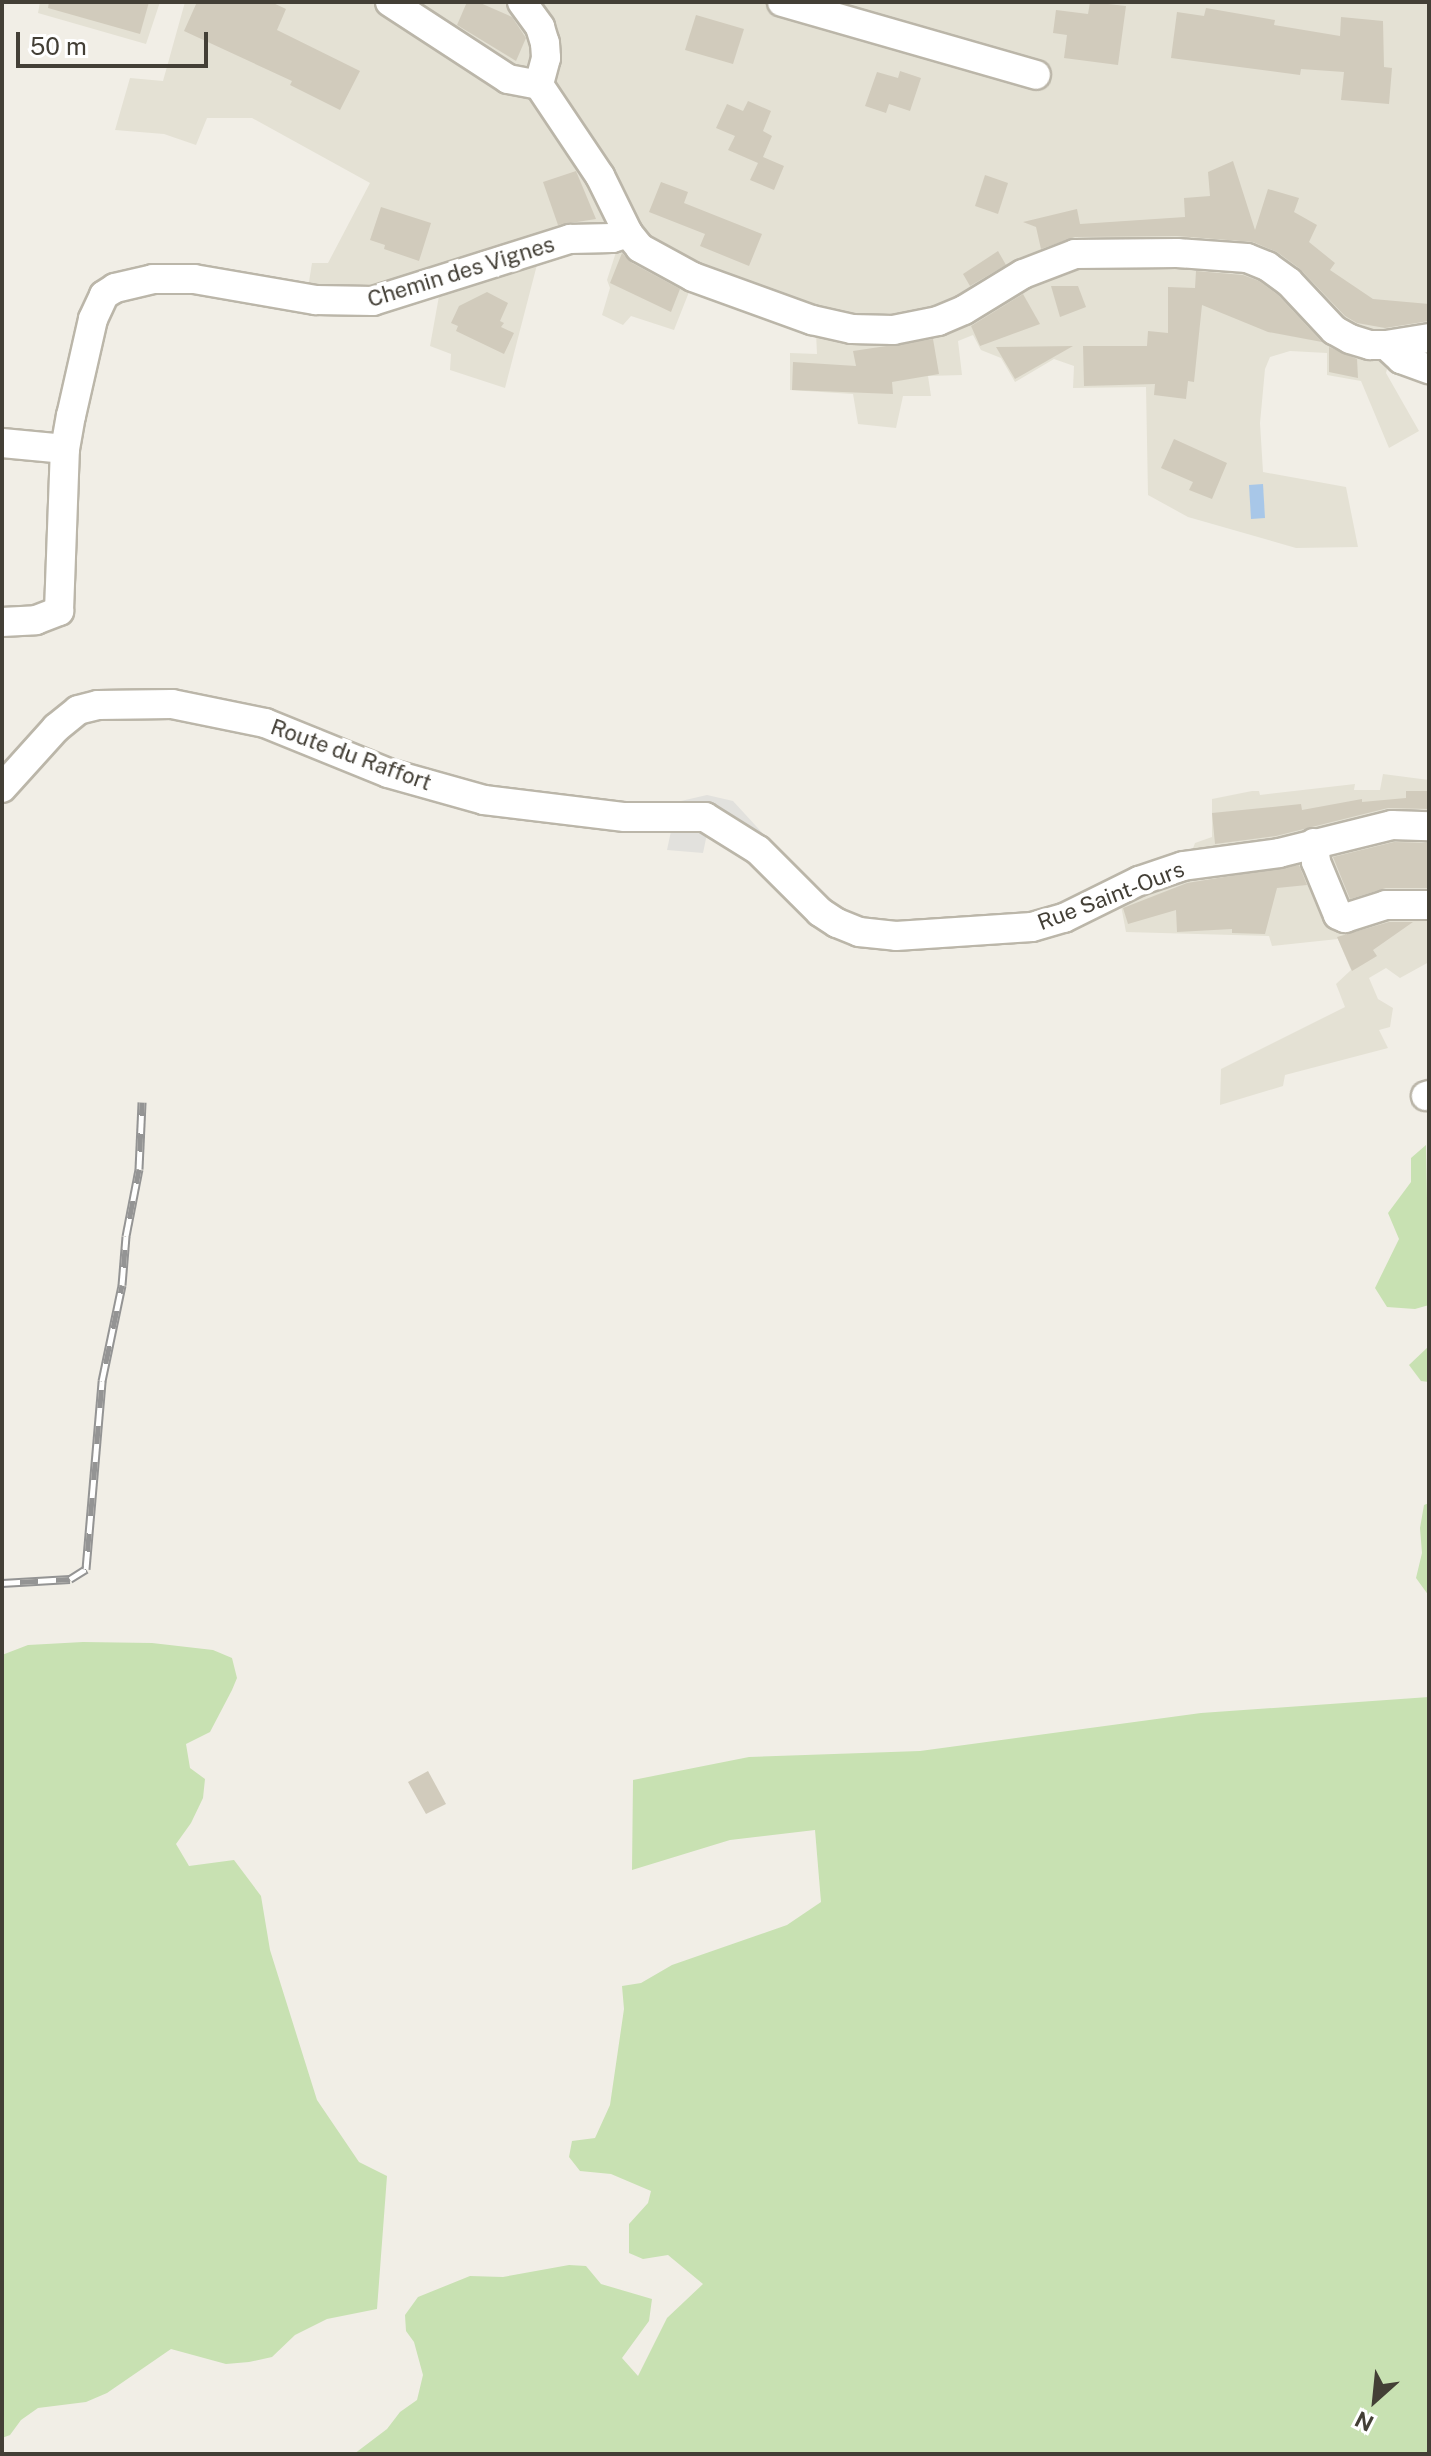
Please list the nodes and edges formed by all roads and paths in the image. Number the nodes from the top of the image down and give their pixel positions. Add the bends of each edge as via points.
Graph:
1 (390, 2) edge
2 (522, 2) edge
3 (782, 2) edge
4 (1036, 75) dead end
5 (539, 85) junction
6 (628, 233) junction
7 (1429, 338) edge
8 (1386, 345) junction
9 (1429, 369) edge
10 (2, 443) edge
11 (65, 449) junction
12 (2, 622) edge
13 (2, 788) edge
14 (1429, 826) edge
15 (730, 829) joint
16 (1314, 843) junction
17 (1429, 905) edge

1 - 5 street via 508,79
2 - 5 street via 545,43
3 - 4 street
5 - 6 street via 600,176
6 - 8 street via 640,248 693,277 852,329 893,330 938,321 1023,274 1075,254 1247,258 1289,282 1334,330 1370,345
6 - 11 street, Chemin des Vignes via 570,239 373,301 331,302 194,279 153,279 115,288 104,295 93,319
7 - 8 street
8 - 9 street via 1401,359
10 - 11 street
11 - 12 street, Chemin des Vignes via 59,611 36,620
13 - 15 street, Route du Raffort via 78,710 159,703 265,723 388,773 484,800 625,817 699,816
14 - 16 street, Rue Saint-Ours via 1392,825
15 - 16 street, Rue Saint-Ours via 837,923 859,932 896,936 1032,927 1183,866
16 - 17 street via 1316,862 1338,915 1345,918 1386,905

